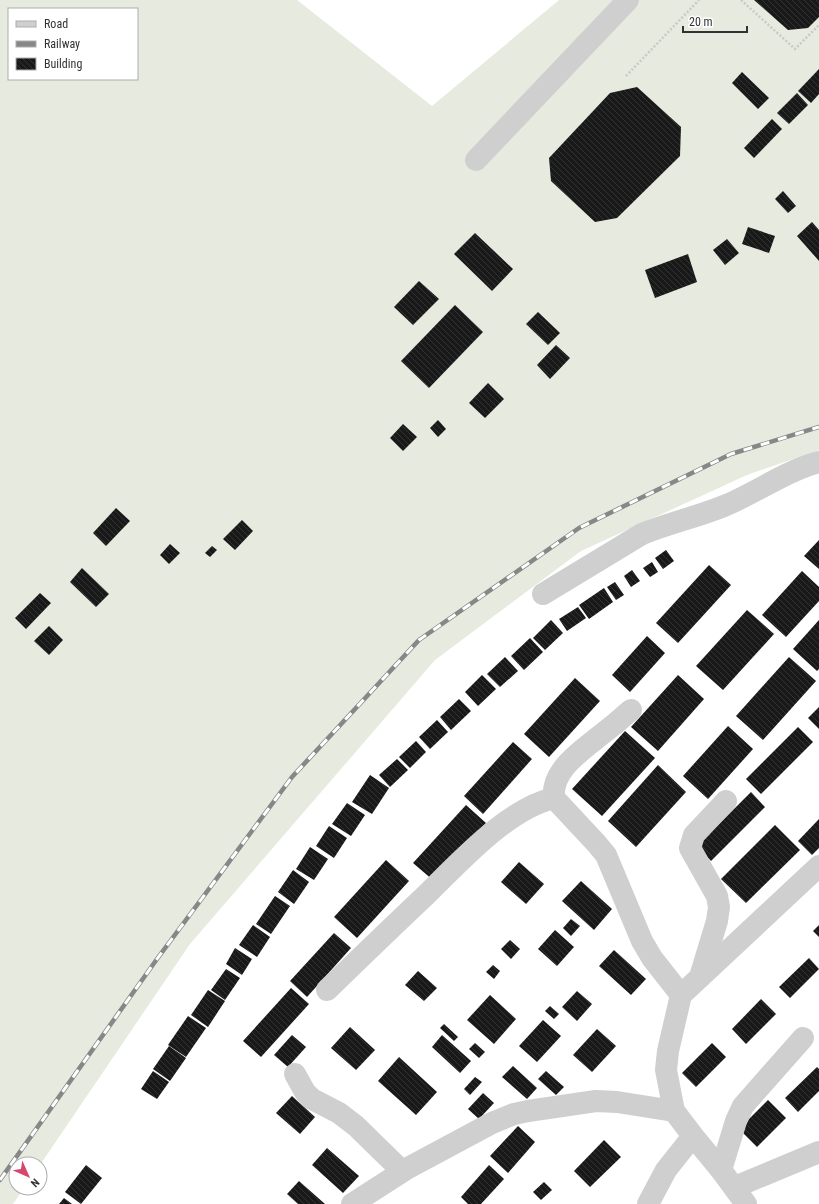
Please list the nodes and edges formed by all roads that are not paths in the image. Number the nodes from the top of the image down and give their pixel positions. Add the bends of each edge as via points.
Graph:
1 (628, 0) edge
2 (476, 160) dead end
3 (819, 462) edge
4 (543, 594) dead end
5 (631, 710) dead end
6 (554, 798) junction
7 (726, 801) dead end
8 (819, 866) edge
9 (700, 977) junction
10 (327, 990) dead end
11 (680, 995) junction
12 (803, 1038) dead end
13 (295, 1074) dead end
14 (674, 1111) junction
15 (693, 1136) junction
16 (819, 1152) edge
17 (722, 1170) junction
18 (402, 1171) junction
19 (740, 1196) edge
20 (352, 1204) edge
21 (648, 1204) edge

1 - 2 street
3 - 4 street via 791,472 725,506 642,534
5 - 6 street via 571,759 555,784
6 - 10 street via 532,805 487,837
6 - 11 street via 606,855 642,941
7 - 9 street via 694,834 690,848 717,896 719,907
8 - 9 street
9 - 11 street
11 - 14 street via 666,1070
12 - 17 street via 743,1106
13 - 18 street via 312,1099 356,1126
14 - 15 street
14 - 18 street via 596,1101 528,1111 492,1123
15 - 17 street
15 - 21 street via 666,1170
16 - 19 street
17 - 19 street
18 - 20 street

